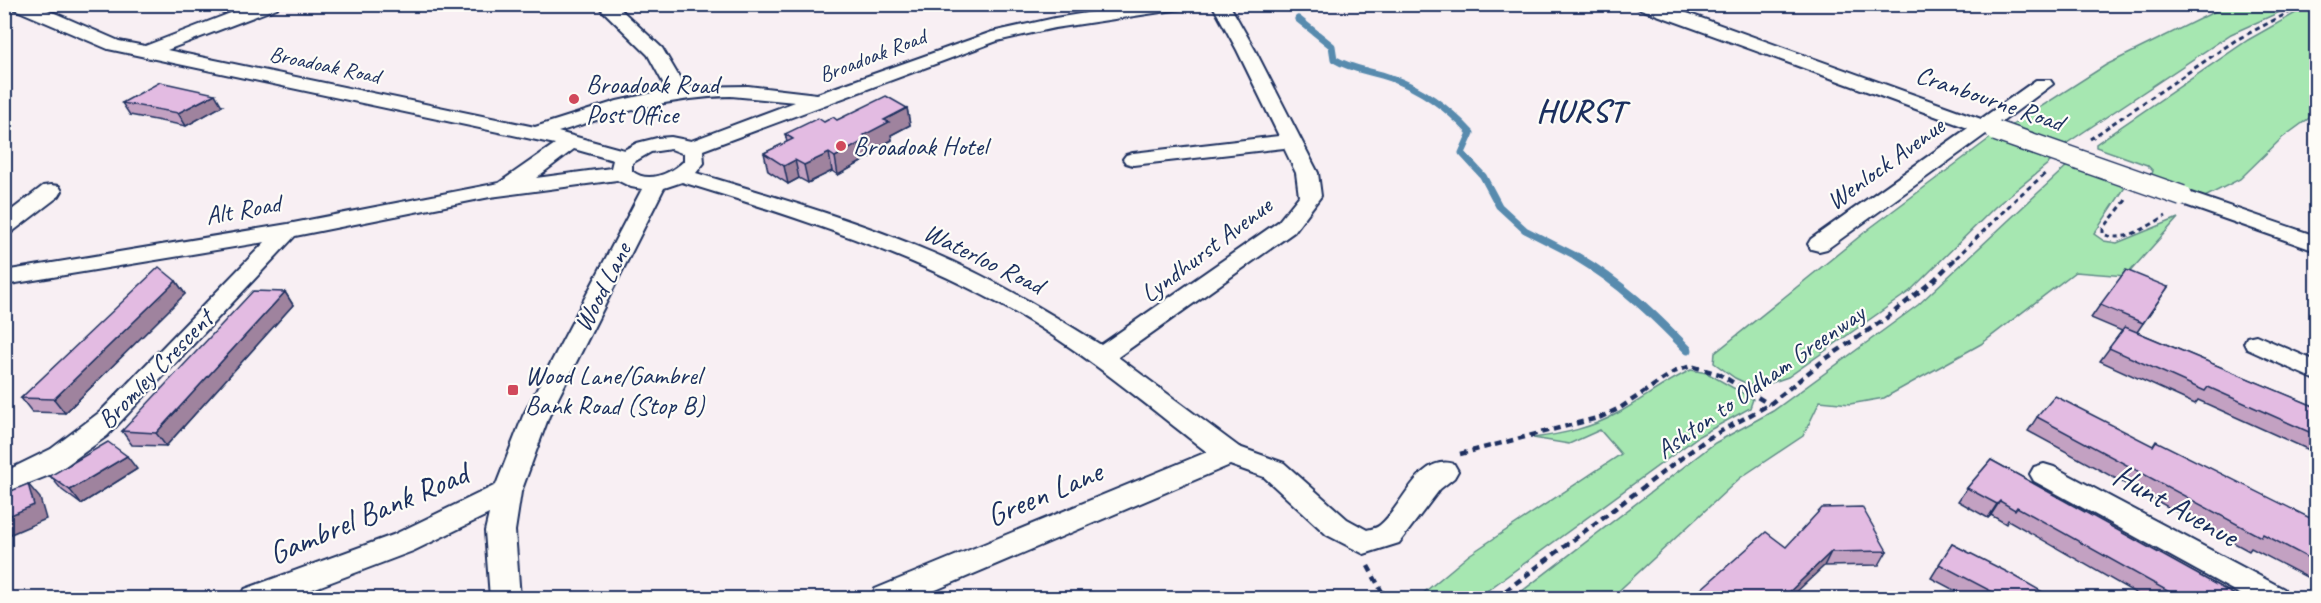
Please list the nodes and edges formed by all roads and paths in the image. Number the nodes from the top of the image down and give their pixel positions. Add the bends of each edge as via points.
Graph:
1 (18, 4) edge
2 (271, 4) edge
3 (604, 4) edge
4 (1181, 4) edge
5 (1220, 4) edge
6 (1679, 4) edge
7 (2305, 4) edge
8 (1652, 7) edge
9 (1101, 10) edge
10 (146, 52) junction
11 (2043, 84) dead end
12 (679, 94) junction
13 (819, 100) junction
14 (1989, 128) junction
15 (536, 133) junction
16 (1291, 141) junction
17 (571, 142) junction
18 (2081, 146) dead end
19 (690, 148) junction
20 (1133, 159) dead end
21 (624, 165) junction
22 (2055, 165) dead end
23 (681, 175) junction
24 (656, 183) junction
25 (490, 191) junction
26 (51, 192) dead end
27 (4, 227) edge
28 (288, 231) junction
29 (1820, 244) dead end
30 (2316, 244) edge
31 (4, 278) edge
32 (2256, 343) dead end
33 (1101, 357) junction
34 (2316, 370) edge
35 (1770, 404) junction
36 (1229, 454) junction
37 (1444, 471) joint
38 (2044, 474) dead end
39 (4, 483) edge
40 (507, 492) junction
41 (1382, 592) dead end
42 (256, 598) edge
43 (505, 598) edge
44 (886, 598) edge
45 (1389, 598) edge
46 (1496, 598) edge
47 (2273, 598) edge

1 - 10 street, Broadoak Road via 114,45
2 - 10 street
3 - 12 street via 656,52
4 - 9 street, Broadoak Road
5 - 16 street, Lyndhurst Avenue
6 - 8 street
7 - 18 path via 2236,40
8 - 14 street, Cranbourne Road
9 - 13 street, Broadoak Road via 992,38
10 - 15 street, Broadoak Road
11 - 14 street, Wenlock Avenue
12 - 13 street via 757,91
12 - 15 street
13 - 19 street, Broadoak Road
14 - 29 street, Wenlock Avenue
14 - 30 street, Cranbourne Road, bridge
15 - 17 street, Broadoak Road
16 - 20 street
16 - 33 street, Lyndhurst Avenue via 1307,173 1310,196 1286,227
17 - 21 street, Broadoak Road
17 - 25 street, Alt Road via 520,180
19 - 21 street via 659,144 636,151
19 - 23 street via 696,158
21 - 24 street, Broadoak Road via 634,182
21 - 25 street, Alt Road
22 - 35 path, Ashton to Oldham Greenway via 1935,279
23 - 24 street
23 - 33 street, Waterloo Road via 813,215 926,258 1025,308
24 - 40 street, Wood Lane via 536,416
25 - 28 street, Alt Road
26 - 27 street
28 - 31 street, Alt Road
28 - 39 street, Bromley Crescent via 85,441 52,462
32 - 34 street
33 - 36 street, Waterloo Road
35 - 37 path via 1708,369 1692,365 1618,409 1568,427 1481,445 1447,459
35 - 46 path, Ashton to Oldham Greenway via 1707,439
36 - 37 street, Waterloo Road via 1274,470 1337,527 1364,542 1389,535 1430,482
36 - 44 street, Green Lane
38 - 47 street, Hunt Avenue
40 - 42 street, Gambrel Bank Road via 403,543
40 - 43 street, Wood Lane via 500,531
41 - 45 path

